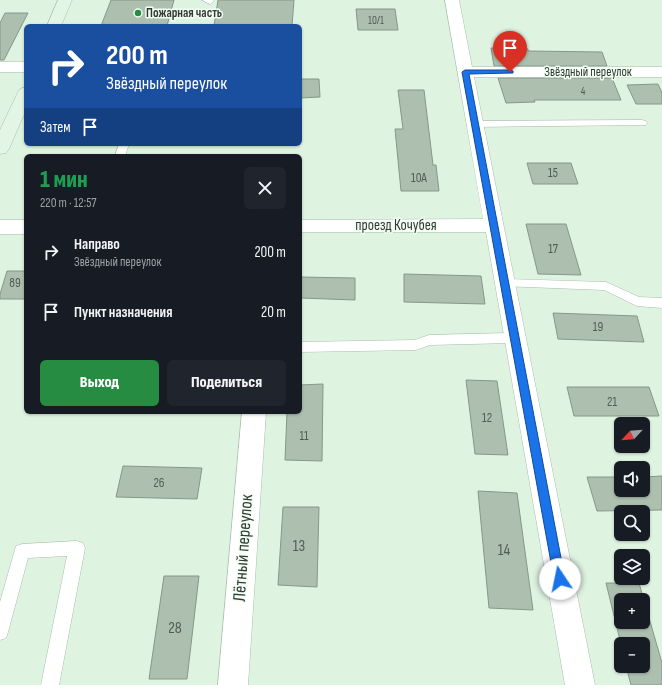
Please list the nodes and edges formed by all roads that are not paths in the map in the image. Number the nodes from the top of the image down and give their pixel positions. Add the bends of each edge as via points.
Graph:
1 (65, 0) edge
2 (452, 0) edge
3 (55, 24) edge
4 (0, 67) edge
5 (24, 67) edge
6 (465, 72) junction
7 (662, 72) edge
8 (24, 96) edge
9 (642, 123) dead end
10 (474, 124) junction
11 (0, 149) edge
12 (493, 225) junction
13 (24, 226) edge
14 (302, 226) edge
15 (0, 227) edge
16 (504, 283) junction
17 (662, 303) edge
18 (514, 338) junction
19 (302, 347) edge
20 (254, 414) edge
21 (0, 632) edge
22 (50, 685) edge
23 (233, 685) edge
24 (580, 685) edge

1 - 3 main road
2 - 6 street
4 - 5 street
6 - 7 street, Звёздный переулок
6 - 10 street
8 - 11 main road
9 - 10 lane
10 - 12 street
12 - 14 street, проезд Кочубея
12 - 16 street
13 - 15 street
16 - 17 lane via 606,286 637,301
16 - 18 street
18 - 19 lane via 429,340 416,346
18 - 24 street
20 - 23 street, Лётный переулок
21 - 22 lane via 22,551 77,548

